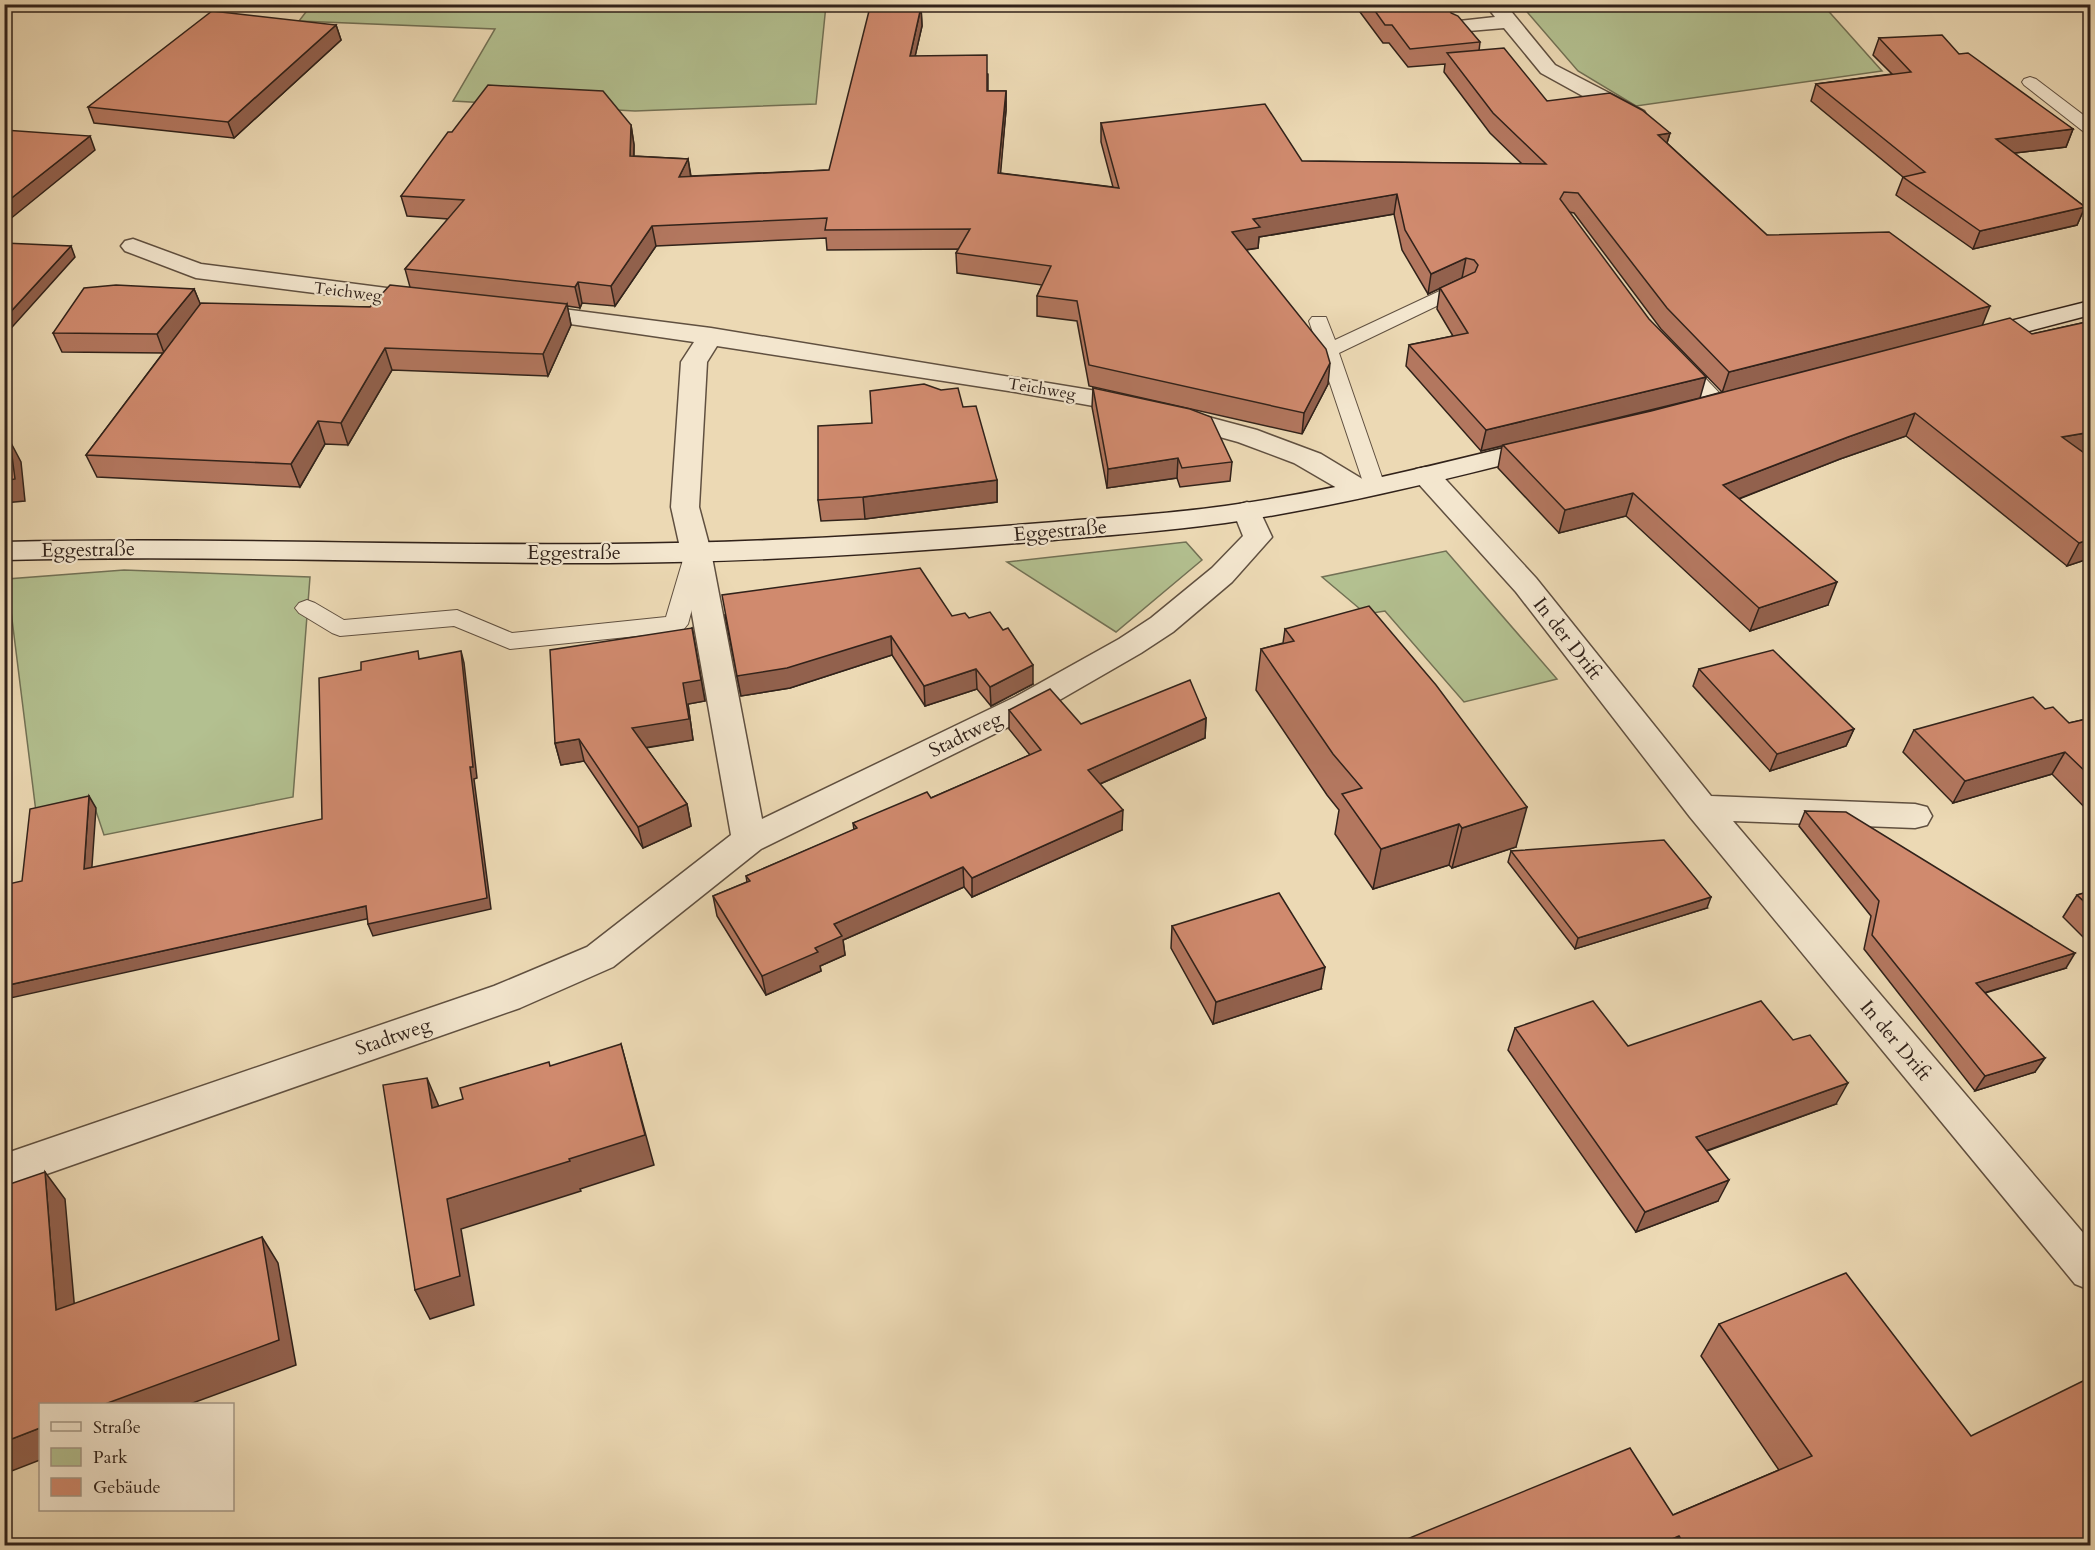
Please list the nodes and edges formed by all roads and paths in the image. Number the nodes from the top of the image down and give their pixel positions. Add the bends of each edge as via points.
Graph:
1 (1494, 4) edge
2 (1509, 22) junction
3 (1456, 27) edge
4 (2030, 82) dead end
5 (1652, 126) edge
6 (2091, 128) edge
7 (133, 246) dead end
8 (1463, 286) edge
9 (444, 302) edge
10 (501, 308) edge
11 (2091, 308) edge
12 (1319, 321) dead end
13 (711, 336) junction
14 (1954, 343) edge
15 (1329, 350) junction
16 (1667, 350) edge
17 (1731, 401) joint
18 (1688, 412) edge
19 (1565, 442) edge
20 (1426, 475) junction
21 (1366, 488) junction
22 (1247, 511) junction
23 (4, 551) edge
24 (696, 552) junction
25 (307, 608) dead end
26 (1702, 808) junction
27 (1915, 816) dead end
28 (749, 840) junction
29 (4, 1172) edge
30 (2091, 1271) edge

1 - 2 street
2 - 3 street
2 - 5 street via 1548,69
4 - 6 lane
7 - 9 street, Teichweg via 195,272
8 - 15 lane
10 - 13 street, Teichweg
11 - 14 street
12 - 15 lane
13 - 21 street, Teichweg via 1065,391 1196,420 1306,458
13 - 24 street via 694,362 685,507
15 - 21 lane
16 - 17 lane
17 - 18 street
19 - 20 street, Eggestraße
20 - 21 street, Eggestraße
20 - 26 street, In der Drift via 1526,585
21 - 22 street, Eggestraße
22 - 24 street, Eggestraße via 977,537
22 - 28 street, Stadtweg via 1258,537 1222,576 1162,625 1026,705
23 - 24 street, Eggestraße via 117,547
24 - 25 lane via 676,624 510,641 457,618 340,628
24 - 28 street
26 - 27 street
26 - 30 street, In der Drift
28 - 29 street, Stadtweg via 600,957 507,997

